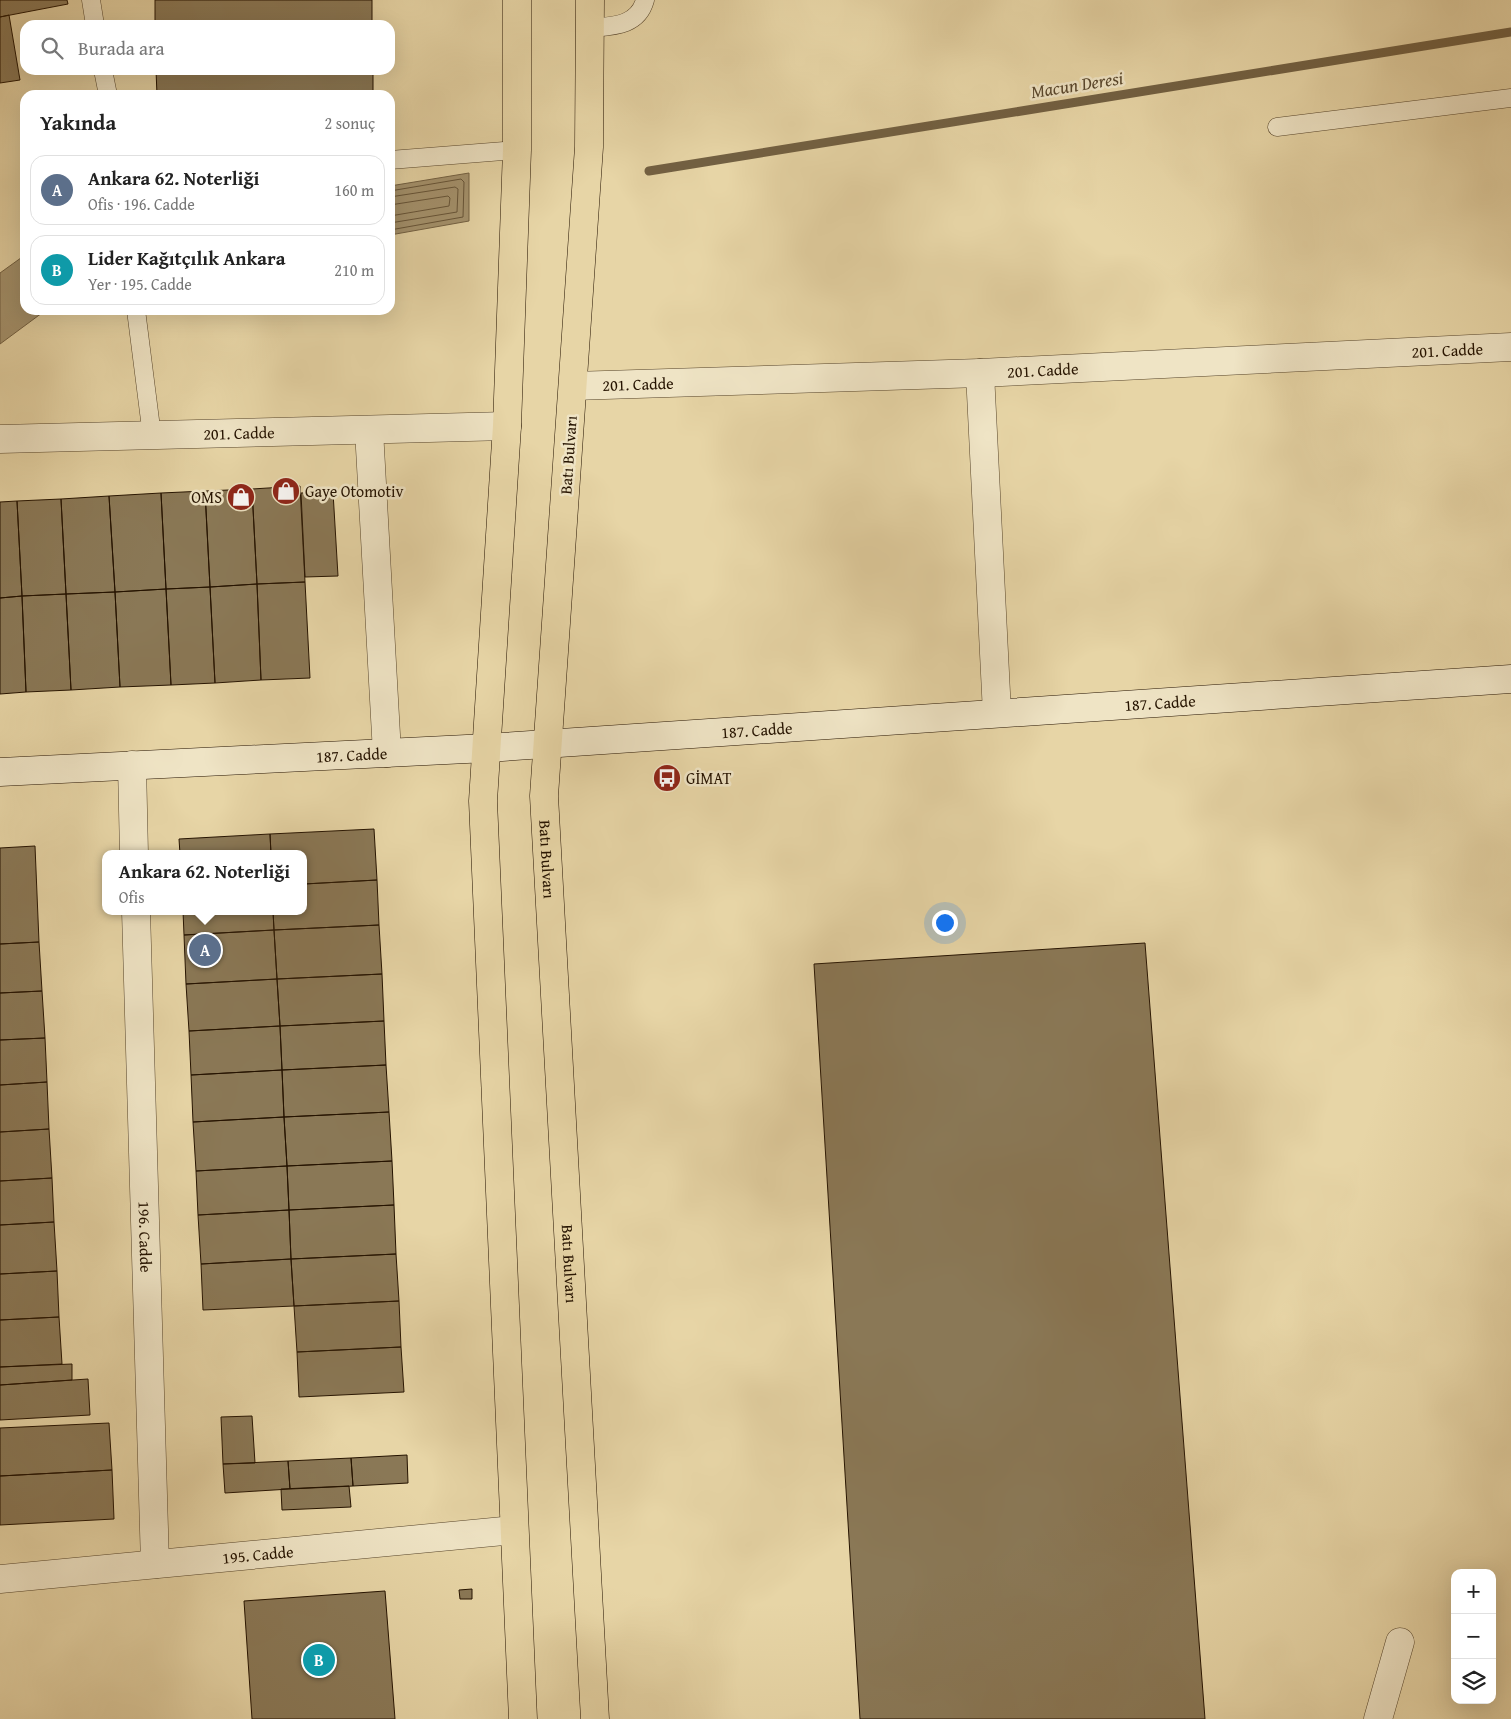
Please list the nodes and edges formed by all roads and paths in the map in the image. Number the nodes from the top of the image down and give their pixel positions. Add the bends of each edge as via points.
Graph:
1 (91, 0) edge
2 (517, 0) edge
3 (590, 0) edge
4 (645, 0) edge
5 (95, 20) edge
6 (591, 28) junction
7 (104, 75) edge
8 (107, 90) edge
9 (1511, 98) edge
10 (1277, 128) dead end
11 (517, 150) junction
12 (395, 160) edge
13 (137, 315) edge
14 (1511, 347) edge
15 (980, 373) junction
16 (573, 386) junction
17 (507, 426) junction
18 (369, 430) junction
19 (152, 436) junction
20 (0, 439) edge
21 (1511, 679) edge
22 (997, 713) junction
23 (548, 744) junction
24 (487, 748) junction
25 (387, 752) junction
26 (132, 765) junction
27 (0, 772) edge
28 (134, 850) edge
29 (136, 915) edge
30 (514, 1530) junction
31 (155, 1564) junction
32 (0, 1579) edge
33 (1400, 1642) dead end
34 (523, 1719) edge
35 (596, 1719) edge
36 (1378, 1719) edge

1 - 5 lane
2 - 11 main road
3 - 6 main road, Batı Bulvarı
4 - 6 lane via 640,12 627,23
6 - 16 main road, Batı Bulvarı via 589,147
7 - 8 lane
9 - 10 lane
11 - 12 lane
11 - 17 main road
13 - 19 lane
14 - 15 street, 201. Cadde
15 - 16 street, 201. Cadde
15 - 22 street
16 - 23 main road, Batı Bulvarı
17 - 18 street, 201. Cadde
17 - 24 main road
18 - 19 street, 201. Cadde
18 - 25 street
19 - 20 street, 201. Cadde
21 - 22 street, 187. Cadde
22 - 23 street, 187. Cadde
23 - 24 street, 187. Cadde
23 - 35 main road, Batı Bulvarı via 544,796
24 - 25 street, 187. Cadde
24 - 30 main road via 483,801
25 - 26 street, 187. Cadde
26 - 27 street, 187. Cadde
26 - 28 street
29 - 31 street, 196. Cadde
30 - 31 street, 195. Cadde
30 - 34 main road
31 - 32 street, 195. Cadde
33 - 36 street

